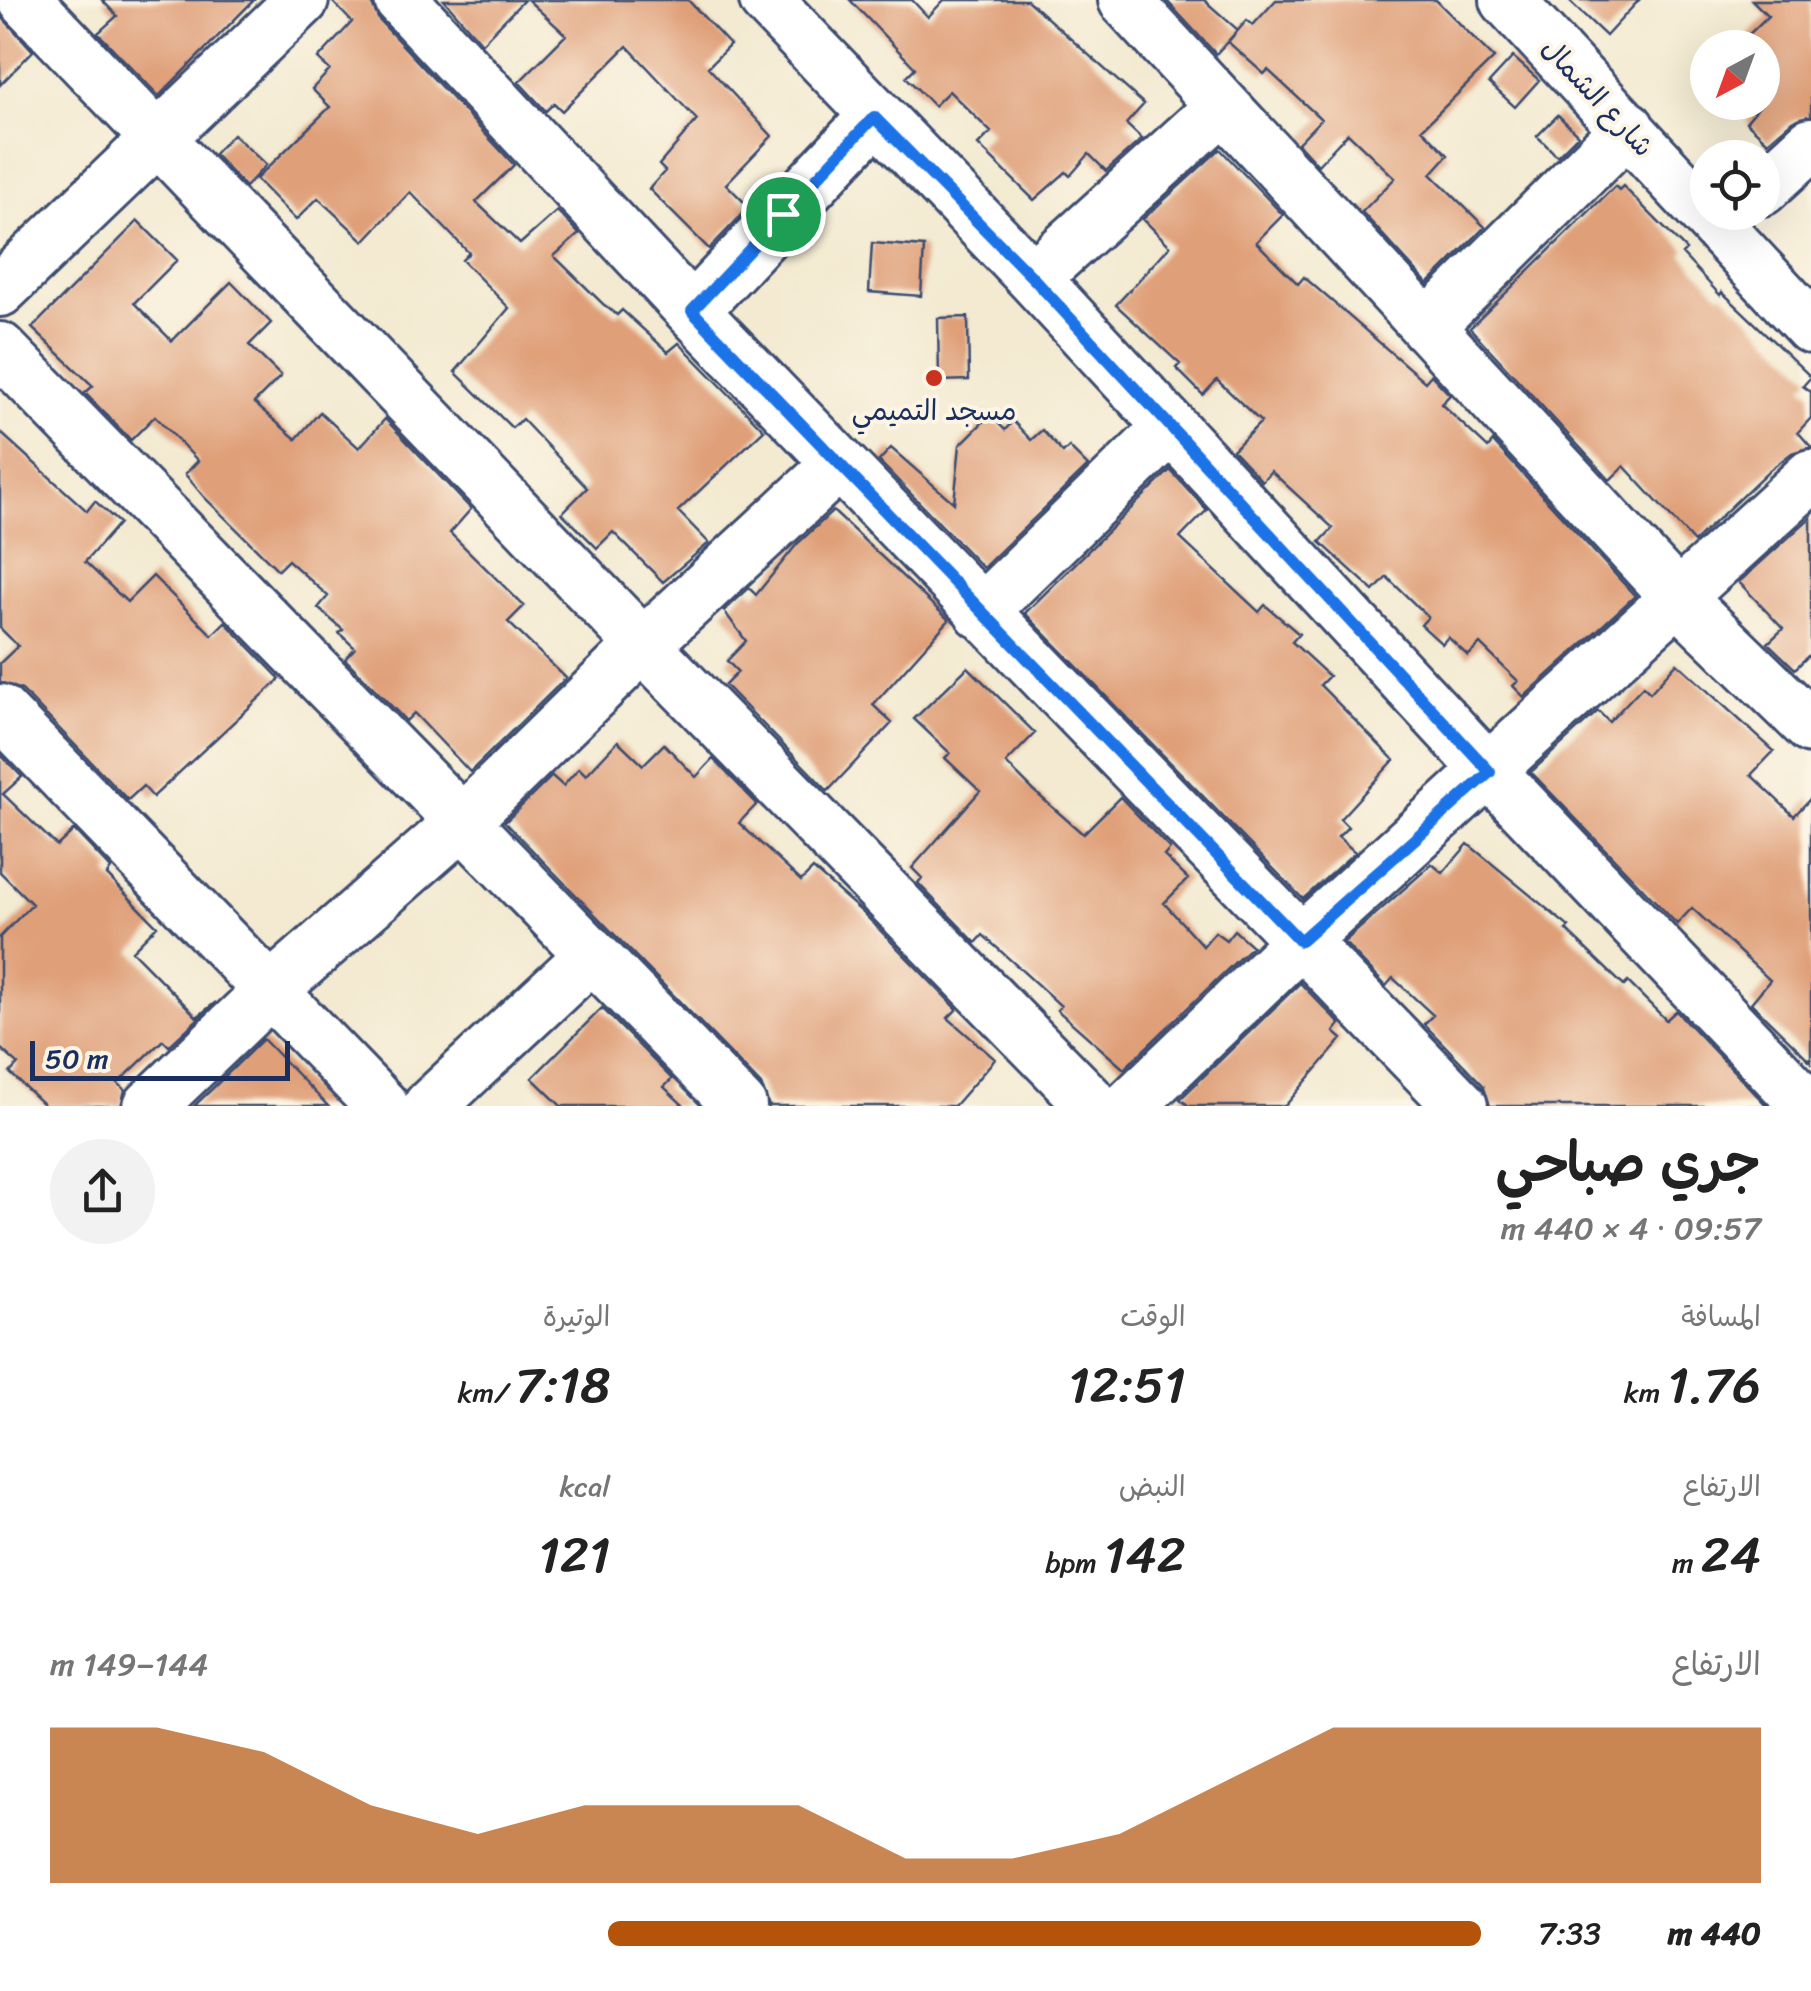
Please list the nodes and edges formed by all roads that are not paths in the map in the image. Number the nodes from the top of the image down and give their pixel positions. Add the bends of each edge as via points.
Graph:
1 (25, 0) edge
2 (302, 0) edge
3 (402, 0) edge
4 (766, 0) edge
5 (1125, 0) edge
6 (1507, 0) edge
7 (1222, 107) junction
8 (874, 117) junction
9 (1628, 128) junction
10 (156, 139) junction
11 (1811, 144) edge
12 (1780, 173) edge
13 (1690, 185) edge
14 (1737, 230) edge
15 (1033, 278) junction
16 (0, 290) edge
17 (692, 311) junction
18 (1427, 327) junction
19 (1811, 327) edge
20 (0, 348) edge
21 (1171, 427) junction
22 (839, 464) junction
23 (1811, 476) edge
24 (1680, 600) junction
25 (981, 612) junction
26 (643, 645) junction
27 (0, 711) edge
28 (1811, 727) edge
29 (1490, 772) junction
30 (461, 823) junction
31 (1300, 941) junction
32 (592, 955) junction
33 (270, 990) junction
34 (150, 1106) edge
35 (382, 1106) edge
36 (430, 1106) edge
37 (740, 1106) edge
38 (1094, 1106) edge
39 (1129, 1106) edge
40 (1461, 1106) edge
41 (1808, 1106) edge

1 - 10 street
2 - 10 street
3 - 17 street
4 - 8 street
5 - 7 street
6 - 9 street, شارع الشمال
7 - 15 street
7 - 18 street
8 - 15 street
8 - 17 street
9 - 13 street, شارع الشمال
9 - 18 street
10 - 16 street
10 - 26 street
11 - 12 street
14 - 19 street, شارع الشمال
15 - 21 street
17 - 22 street
18 - 24 street
20 - 30 street
21 - 25 street
21 - 29 street
22 - 25 street
22 - 26 street
23 - 24 street
24 - 28 street
24 - 29 street
25 - 31 street
26 - 30 street
26 - 38 street
27 - 33 street
29 - 31 street
29 - 41 street
30 - 32 street
30 - 33 street
31 - 39 street
31 - 40 street
32 - 36 street
32 - 37 street
33 - 34 street
33 - 35 street

